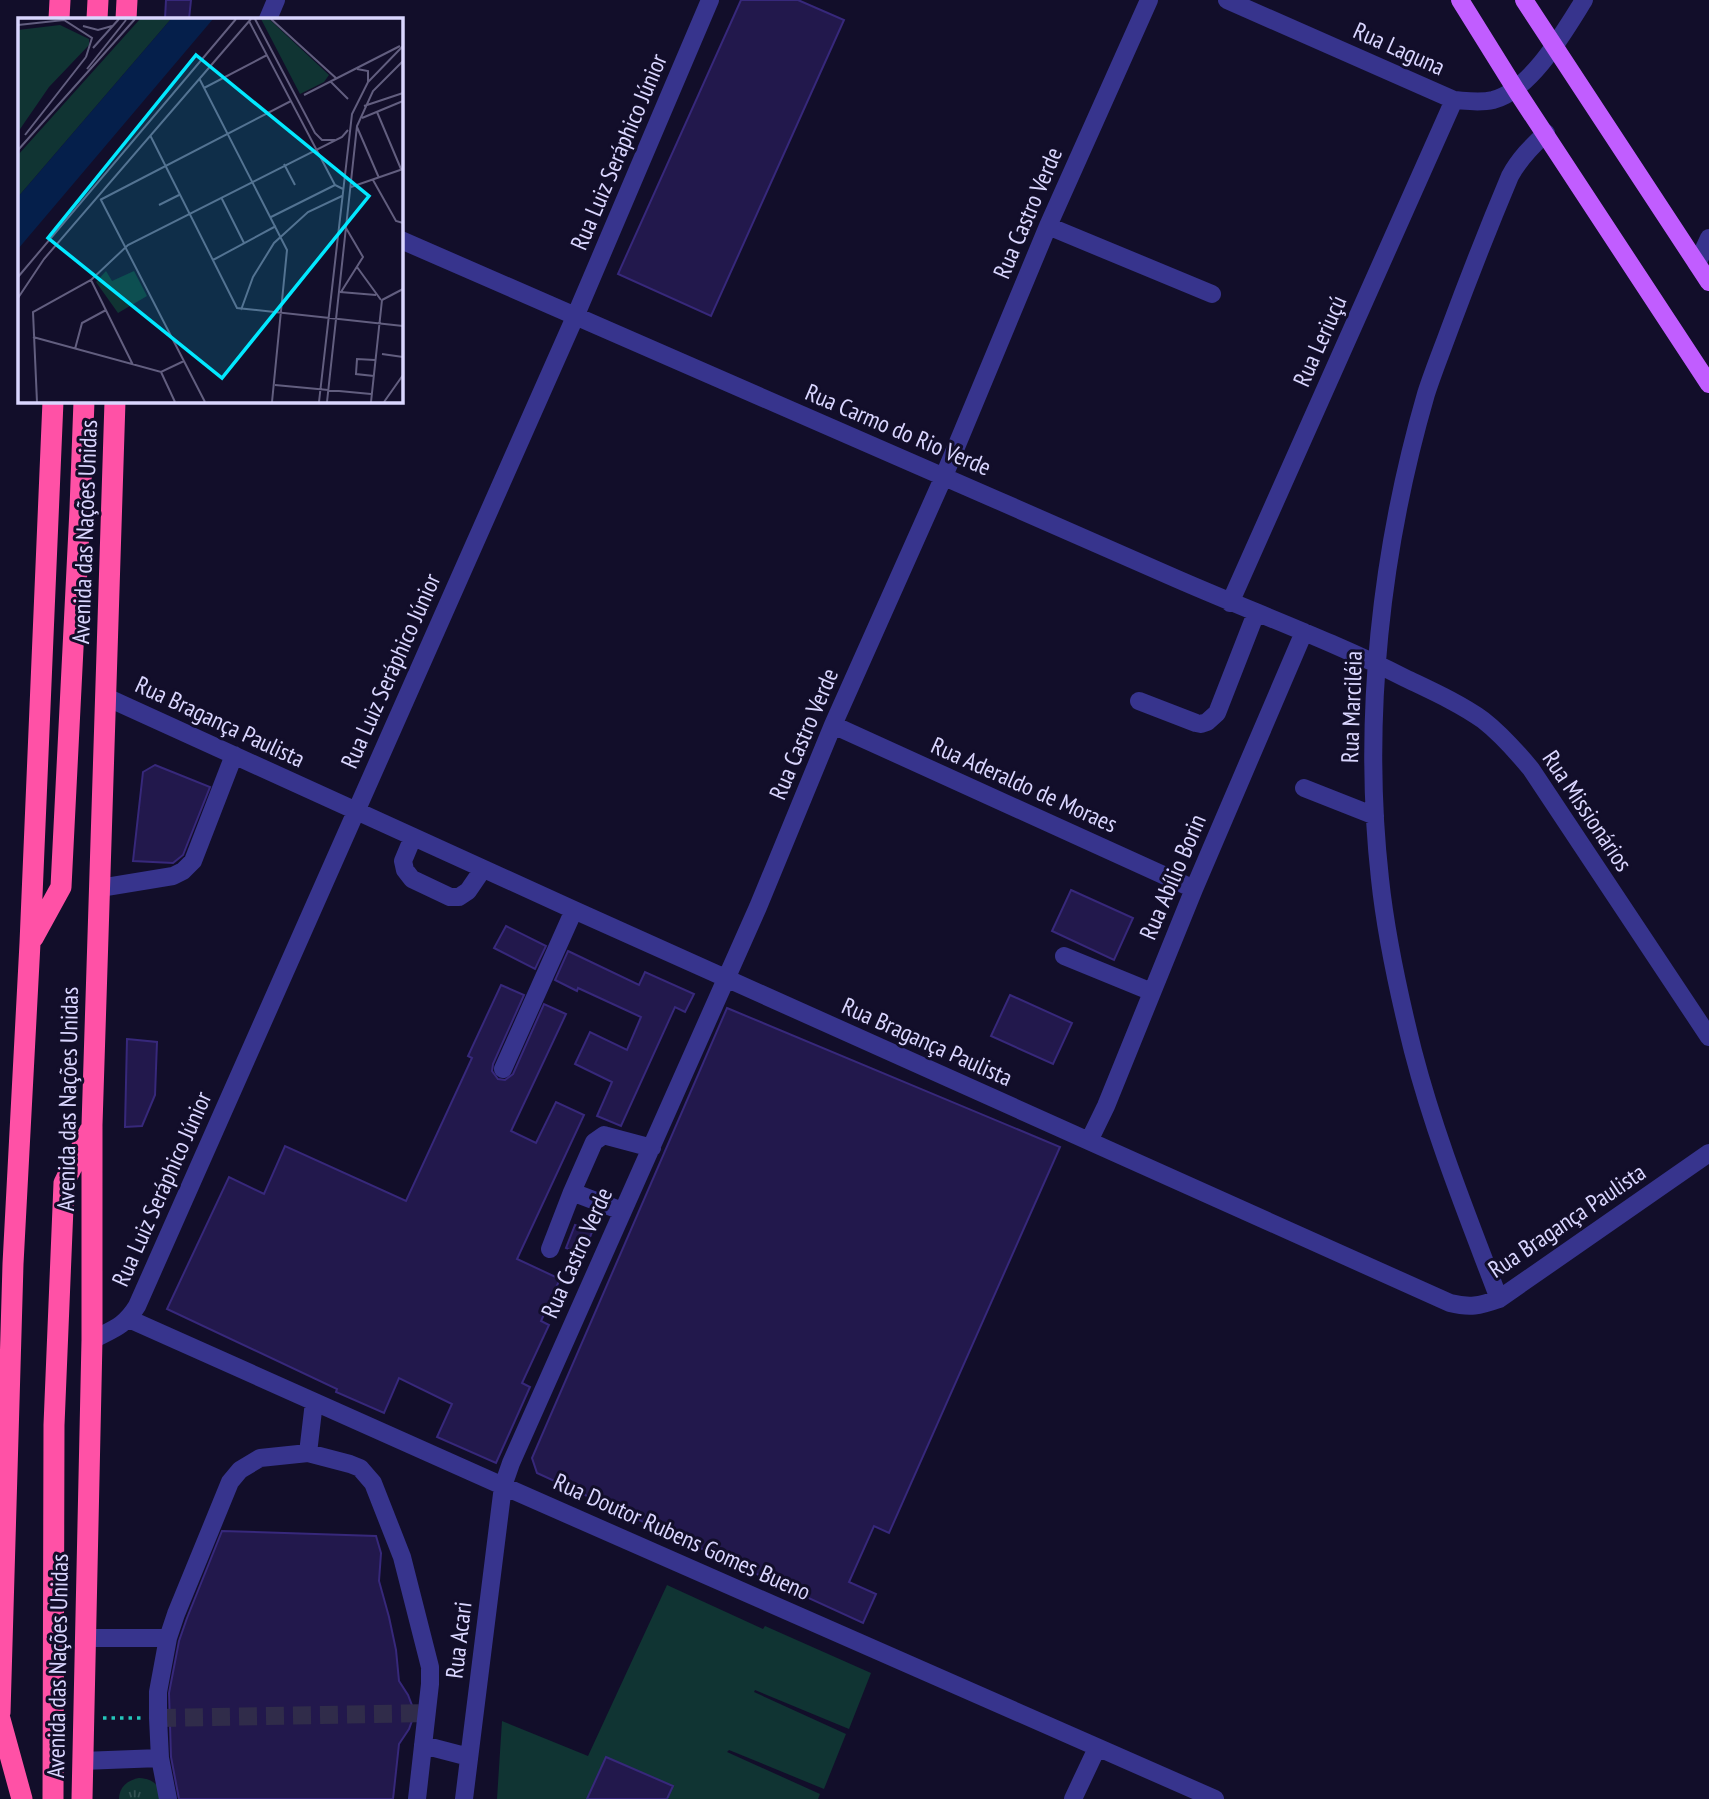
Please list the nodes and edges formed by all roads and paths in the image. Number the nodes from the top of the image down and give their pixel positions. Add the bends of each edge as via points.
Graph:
1 (60, 0) edge
2 (98, 0) edge
3 (127, 0) edge
4 (276, 0) edge
5 (710, 0) edge
6 (1149, 0) edge
7 (1227, 0) edge
8 (1461, 0) edge
9 (1524, 0) edge
10 (1584, 0) edge
11 (59, 18) edge
12 (97, 18) edge
13 (126, 18) edge
14 (268, 18) edge
15 (1554, 48) junction
16 (1516, 90) junction
17 (1454, 100) junction
18 (1546, 133) junction
19 (1048, 226) junction
20 (1709, 238) edge
21 (402, 240) edge
22 (1697, 264) junction
23 (1709, 282) edge
24 (1212, 294) dead end
25 (575, 317) junction
26 (1709, 384) edge
27 (53, 402) edge
28 (84, 402) edge
29 (115, 402) edge
30 (944, 476) junction
31 (1230, 603) junction
32 (1256, 613) junction
33 (1304, 632) junction
34 (1376, 663) junction
35 (106, 697) junction
36 (1139, 701) dead end
37 (833, 725) junction
38 (234, 755) junction
39 (1304, 788) dead end
40 (356, 811) junction
41 (1375, 816) junction
42 (414, 837) junction
43 (483, 869) junction
44 (100, 888) junction
45 (1194, 889) junction
46 (574, 911) junction
47 (30, 943) junction
48 (1064, 956) dead end
49 (726, 979) junction
50 (1152, 992) junction
51 (1709, 1037) edge
52 (503, 1069) dead end
53 (92, 1125) junction
54 (1089, 1142) junction
55 (652, 1149) junction
56 (1709, 1153) edge
57 (572, 1192) junction
58 (622, 1211) junction
59 (550, 1249) dead end
60 (1499, 1299) junction
61 (129, 1319) junction
62 (92, 1340) junction
63 (314, 1402) junction
64 (308, 1453) junction
65 (503, 1486) junction
66 (85, 1638) junction
67 (168, 1638) junction
68 (0, 1713) edge
69 (83, 1718) junction
70 (158, 1718) junction
71 (0, 1719) edge
72 (423, 1745) junction
73 (1097, 1748) junction
74 (469, 1757) junction
75 (160, 1758) junction
76 (82, 1761) junction
77 (22, 1799) edge
78 (53, 1799) edge
79 (82, 1799) edge
80 (168, 1799) edge
81 (417, 1799) edge
82 (464, 1799) edge
83 (1073, 1799) edge
84 (1215, 1799) edge

1 - 11 highway
2 - 12 highway
3 - 13 highway
4 - 14 street
5 - 25 street, Rua Luiz Seráphico Júnior
6 - 19 street, Rua Castro Verde
7 - 17 street, Rua Laguna
8 - 16 main road
9 - 15 main road
10 - 15 street
15 - 16 street
15 - 22 main road
16 - 17 street, Rua Laguna via 1482,102
16 - 18 main road
17 - 31 street, Rua Leriuçú
18 - 26 main road
18 - 34 street, Rua Marciléia via 1510,176 1427,392 1394,531
19 - 24 street
19 - 30 street, Rua Castro Verde
20 - 22 street
21 - 25 street, Rua Carmo do Rio Verde
22 - 23 main road
25 - 30 street, Rua Carmo do Rio Verde
25 - 40 street, Rua Luiz Seráphico Júnior
27 - 47 highway
28 - 47 highway via 61,887
29 - 35 highway, Avenida das Nações Unidas
30 - 31 street, Rua Carmo do Rio Verde
30 - 37 street, Rua Castro Verde
31 - 32 street, Rua Carmo do Rio Verde
32 - 33 street, Rua Carmo do Rio Verde
32 - 36 street via 1217,713 1207,722 1196,723
33 - 34 street, Rua Carmo do Rio Verde
33 - 45 street, Rua Abílio Borin
34 - 41 street, Rua Marciléia
34 - 51 street, Rua Missionários via 1456,703 1506,739 1531,769
35 - 38 street, Rua Bragança Paulista
35 - 44 highway, Avenida das Nações Unidas
37 - 45 street, Rua Aderaldo de Moraes
37 - 49 street, Rua Castro Verde
38 - 40 street, Rua Bragança Paulista
38 - 44 street via 189,865 173,876
39 - 41 street
40 - 42 street, Rua Bragança Paulista
40 - 61 street, Rua Luiz Seráphico Júnior
41 - 60 street, Rua Marciléia via 1391,952 1412,1048 1438,1134
42 - 43 street, Rua Bragança Paulista
42 - 43 street via 405,870 412,879 450,897 468,891
43 - 46 street, Rua Bragança Paulista
44 - 53 highway, Avenida das Nações Unidas
45 - 50 street, Rua Abílio Borin
46 - 49 street, Rua Bragança Paulista
46 - 52 street
47 - 68 highway via 13,1264
48 - 50 street
49 - 54 street, Rua Bragança Paulista
49 - 55 street, Rua Castro Verde
50 - 54 street, Rua Abílio Borin
53 - 62 highway, Avenida das Nações Unidas
53 - 78 highway via 64,1183 54,1425
54 - 60 street, Rua Bragança Paulista via 1450,1303 1479,1306
55 - 57 street via 601,1137 594,1142
55 - 58 street, Rua Castro Verde
56 - 60 street, Rua Bragança Paulista
57 - 58 street
57 - 59 street
58 - 65 street, Rua Castro Verde
61 - 62 street, Rua Luiz Seráphico Júnior
61 - 63 street, Rua Doutor Rubens Gomes Bueno
62 - 66 highway, Avenida das Nações Unidas
63 - 64 street
63 - 65 street, Rua Doutor Rubens Gomes Bueno
64 - 67 street via 260,1458 230,1482
64 - 72 street via 360,1468 373,1483 402,1557 430,1667
65 - 73 street, Rua Doutor Rubens Gomes Bueno
65 - 74 street, Rua Acari
66 - 67 street
66 - 69 highway, Avenida das Nações Unidas
67 - 70 street
69 - 70 path
69 - 76 highway, Avenida das Nações Unidas
70 - 75 street
71 - 77 highway
72 - 74 street
72 - 81 street
73 - 83 street
73 - 84 street, Rua Doutor Rubens Gomes Bueno
74 - 82 street, Rua Acari
75 - 76 street
75 - 80 street
76 - 79 highway, Avenida das Nações Unidas

